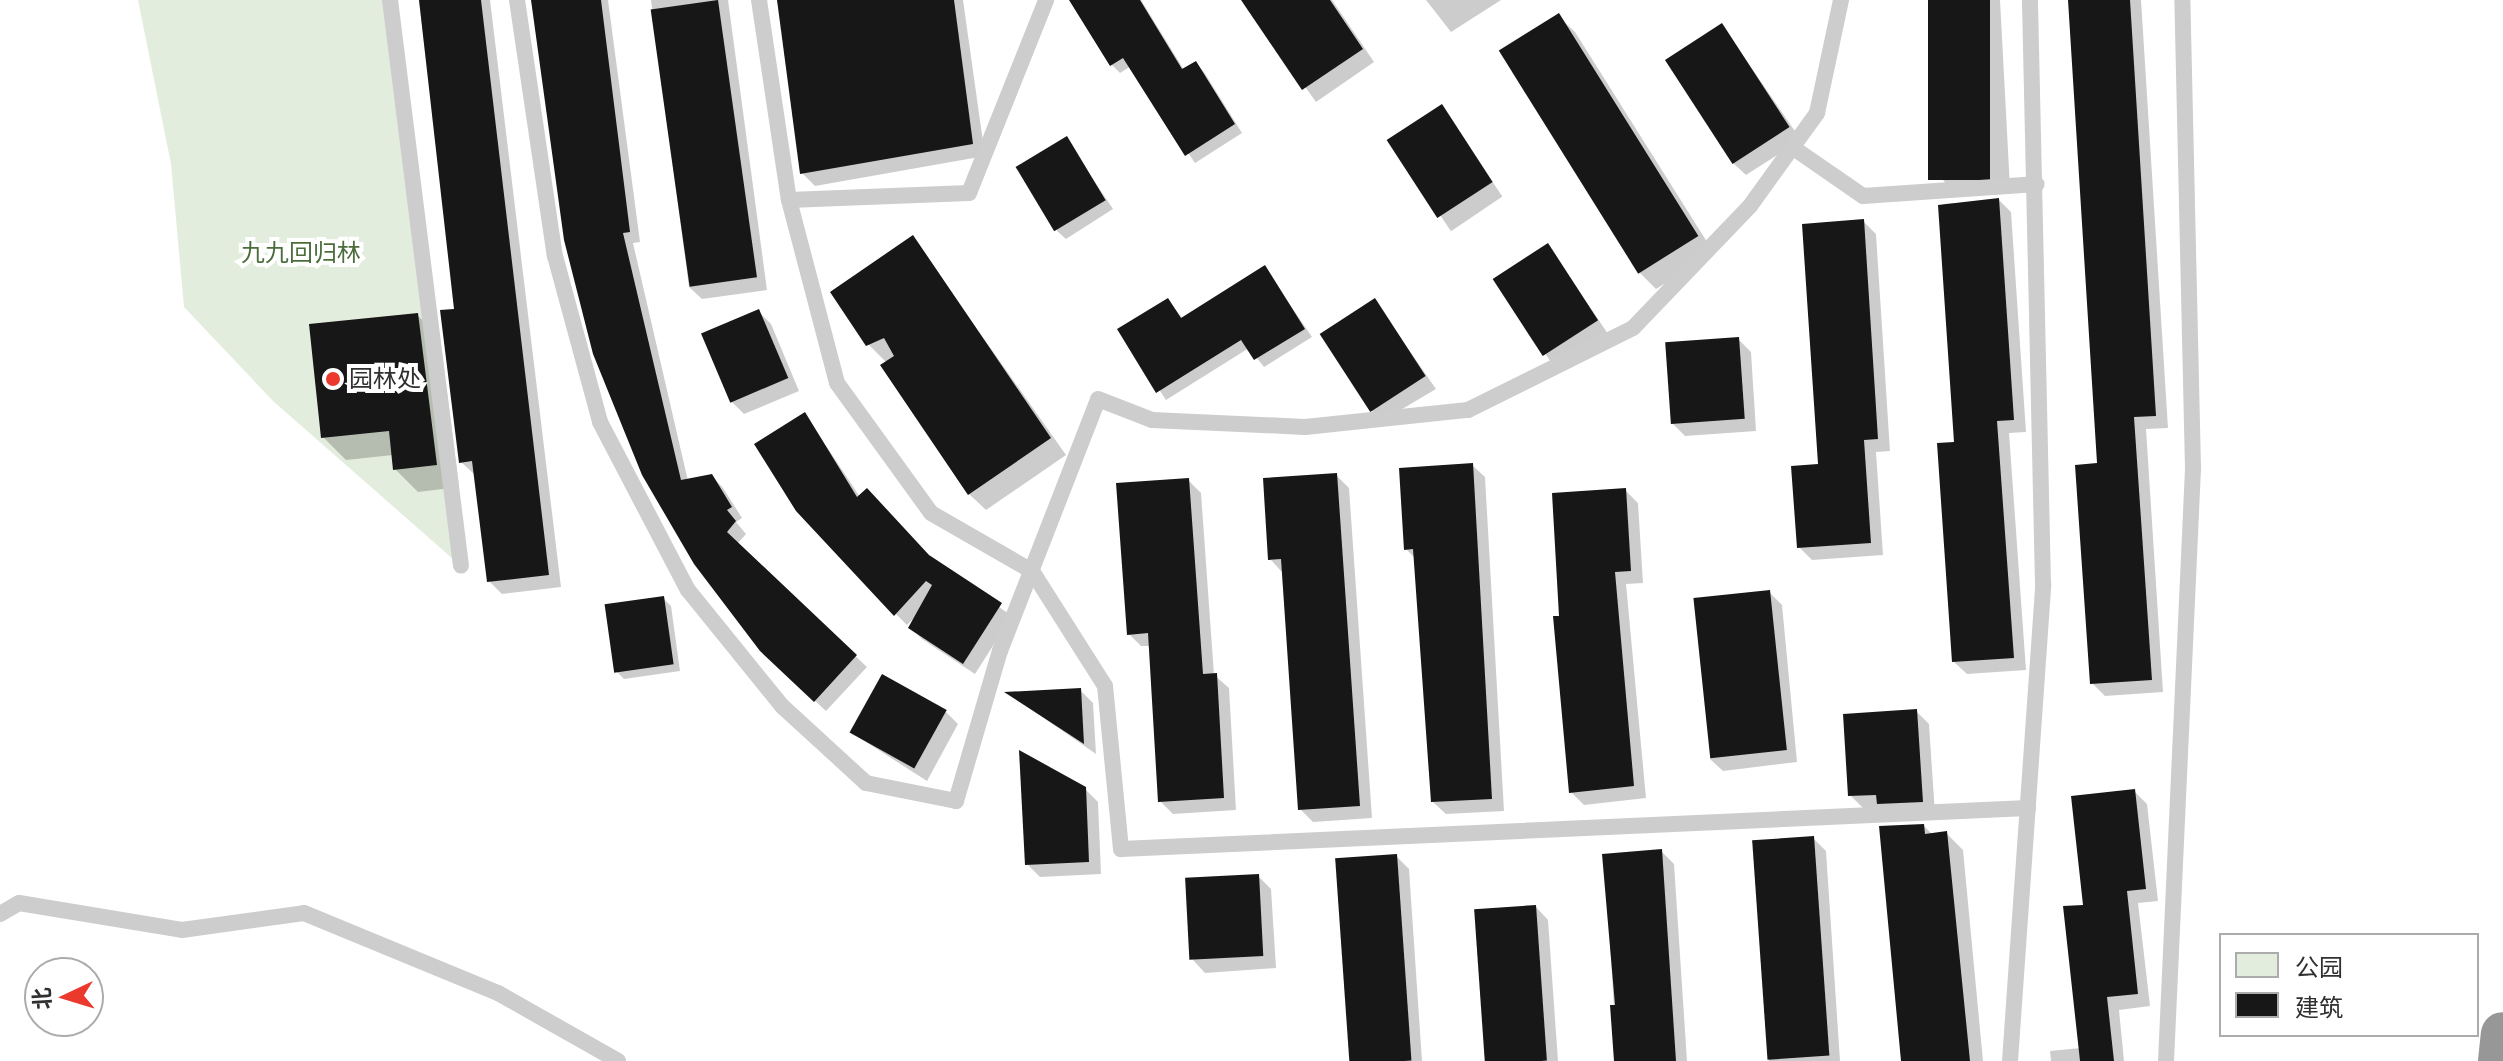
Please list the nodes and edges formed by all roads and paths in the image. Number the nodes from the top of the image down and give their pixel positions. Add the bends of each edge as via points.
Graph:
1 (390, 0) edge
2 (517, 0) edge
3 (759, 0) edge
4 (1046, 0) edge
5 (1841, 0) edge
6 (2030, 0) edge
7 (2182, 0) edge
8 (1792, 147) junction
9 (2037, 184) junction
10 (789, 200) junction
11 (461, 566) dead end
12 (1032, 571) junction
13 (2028, 808) junction
14 (0, 914) edge
15 (2503, 1034) edge
16 (618, 1061) edge
17 (2010, 1061) edge
18 (2166, 1061) edge
19 (2500, 1061) edge

1 - 11 lane
2 - 12 lane via 555,256 600,422 688,590 782,706 866,783 956,801 1000,651
3 - 10 lane
4 - 10 lane via 969,193
5 - 8 lane via 1817,113
6 - 9 lane
7 - 18 lane via 2193,469
8 - 9 lane via 1863,196
8 - 12 lane via 1750,206 1633,328 1468,410 1305,427 1152,420 1098,399
9 - 13 lane via 2043,584
10 - 12 lane via 837,383 931,513
12 - 13 lane via 1105,686 1121,849
13 - 17 lane
14 - 16 lane via 19,903 182,930 304,913 498,993
15 - 19 highway

